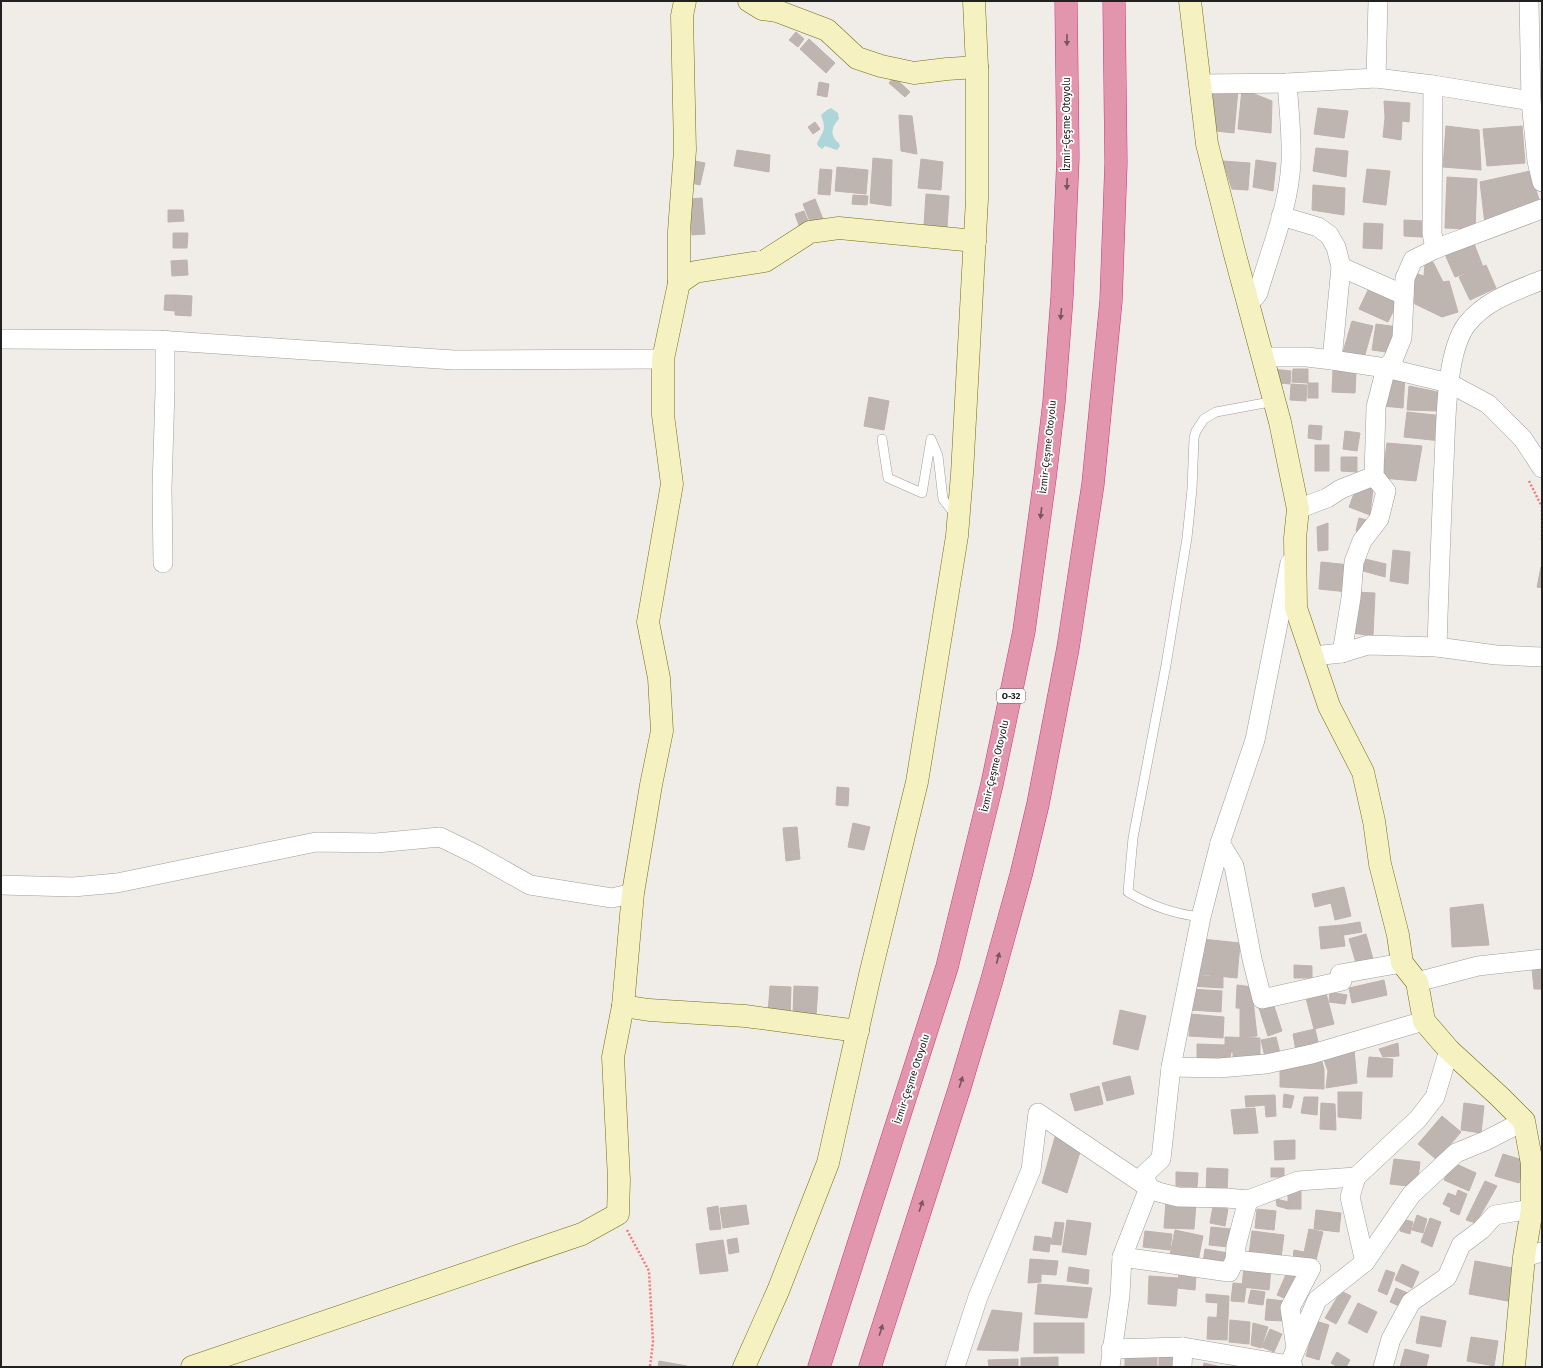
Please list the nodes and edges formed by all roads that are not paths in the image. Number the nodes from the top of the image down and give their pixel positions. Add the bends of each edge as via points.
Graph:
1 (685, 1) edge
2 (749, 1) edge
3 (974, 1) edge
4 (1066, 1) edge
5 (1114, 1) edge
6 (1190, 1) edge
7 (1378, 1) edge
8 (1534, 8) edge
9 (977, 67) junction
10 (1376, 78) junction
11 (1287, 82) junction
12 (1200, 84) junction
13 (1433, 85) junction
14 (1531, 102) junction
15 (1542, 182) edge
16 (1542, 209) edge
17 (1281, 216) junction
18 (975, 241) junction
19 (1435, 249) junction
20 (1341, 267) junction
21 (1542, 280) edge
22 (679, 282) junction
23 (1404, 295) junction
24 (1248, 301) junction
25 (1, 339) edge
26 (165, 340) junction
27 (1262, 357) junction
28 (663, 359) junction
29 (1332, 360) junction
30 (1386, 368) junction
31 (1449, 383) junction
32 (1275, 401) junction
33 (882, 439) dead end
34 (1542, 468) edge
35 (1374, 476) junction
36 (1298, 509) junction
37 (958, 519) junction
38 (1295, 538) junction
39 (163, 563) dead end
40 (1437, 647) junction
41 (1342, 653) junction
42 (1313, 656) junction
43 (1542, 657) edge
44 (1220, 843) junction
45 (1, 885) edge
46 (633, 893) junction
47 (612, 898) junction
48 (1201, 917) junction
49 (629, 925) junction
50 (1542, 959) edge
51 (1402, 963) junction
52 (1417, 982) junction
53 (623, 1006) junction
54 (1424, 1021) junction
55 (858, 1031) junction
56 (1449, 1050) junction
57 (1171, 1067) junction
58 (1524, 1121) junction
59 (1356, 1177) junction
60 (1149, 1188) junction
61 (1248, 1200) junction
62 (1532, 1209) junction
63 (1533, 1254) edge
64 (1122, 1257) junction
65 (1235, 1260) junction
66 (1365, 1262) junction
67 (1311, 1268) junction
68 (1339, 1282) junction
69 (1183, 1347) junction
70 (1111, 1358) edge
71 (1293, 1360) edge
72 (192, 1367) edge
73 (744, 1367) edge
74 (819, 1367) edge
75 (870, 1367) edge
76 (955, 1367) edge
77 (1182, 1367) edge
78 (1383, 1367) edge
79 (1514, 1367) edge

1 - 22 street via 682,16 685,150 679,231
2 - 9 street via 762,9 777,11 827,30 856,58 875,64 914,73
3 - 9 street
4 -> 74 highway, İzmir-Çeşme Otoyolu / O-32 via 1068,158 1062,297 1048,448 1024,631 992,784 947,967
75 -> 5 highway via 959,1090 1021,875 1038,804 1068,648 1093,484 1111,301 1116,163
6 - 12 street
7 - 10 street
8 - 14 street
9 - 18 street
10 - 11 street
10 - 13 street
11 - 12 street
11 - 17 street via 1291,163
12 - 24 street via 1207,144
13 - 14 street
13 - 19 street via 1432,233
14 - 15 street via 1537,161
16 - 19 street
17 - 20 street via 1318,227 1329,235 1336,247
17 - 24 street via 1258,293
18 - 22 street via 840,228 810,232 765,262 695,272
18 - 37 street
19 - 23 street via 1413,260 1405,278
20 - 23 street
20 - 29 street
21 - 31 street via 1496,300 1480,310 1466,324 1457,344
22 - 28 street
23 - 30 street via 1402,338
24 - 27 street
25 - 26 street
26 - 28 street via 454,360
26 - 39 street
27 - 29 street
27 - 32 street
28 - 46 street via 663,415 672,484 648,622 659,678 662,731
29 - 30 street
30 - 31 street
30 - 35 street via 1376,407
31 - 34 street via 1488,404 1522,439
31 - 40 street
32 - 36 street
32 - 48 lane via 1209,415 1200,424 1194,438 1187,538 1166,665 1132,838 1128,892 1142,901 1171,912
33 - 37 lane via 888,478 922,493 930,439 938,456 943,499
35 - 36 street
35 - 41 street via 1386,490 1379,519 1362,540 1354,562 1352,598
36 - 38 street
37 - 55 street via 917,782
38 - 42 street via 1296,608
38 - 44 street via 1254,740
40 - 41 street via 1368,645
40 - 43 street via 1496,655
41 - 42 street
42 - 51 street via 1329,706 1363,772
44 - 48 street
44 - 51 street via 1234,866 1262,999 1342,981 1340,974
45 - 47 street via 73,887 117,883 316,842 376,844 440,837 530,885
46 - 47 street
46 - 49 street
47 - 49 street
48 - 57 street
49 - 53 street
50 - 52 street via 1478,966
51 - 52 street
52 - 54 street
53 - 55 street via 744,1016
53 - 72 street via 612,1057 620,1180 618,1214 575,1237
54 - 56 street
54 - 57 street via 1312,1054 1266,1064 1219,1068
55 - 73 street via 828,1163 778,1291
56 - 58 street
56 - 59 street via 1435,1097 1418,1120
57 - 60 street via 1161,1159 1144,1175
58 - 62 street via 1532,1164
58 - 66 street via 1456,1153 1411,1195
59 - 61 street via 1298,1181
59 - 66 street via 1350,1197
60 - 61 street via 1178,1196
60 - 64 street
60 - 76 street via 1038,1113 1030,1170 978,1297
61 - 65 street
62 - 63 street
62 - 78 street via 1495,1215 1461,1245 1447,1277 1411,1302 1391,1339
63 - 79 street
64 - 65 street via 1229,1272
64 - 70 street via 1120,1295
65 - 67 street
66 - 68 street
67 - 68 street
67 - 71 street via 1290,1308
68 - 71 street via 1317,1300
69 - 70 street
69 - 71 street
69 - 77 street

